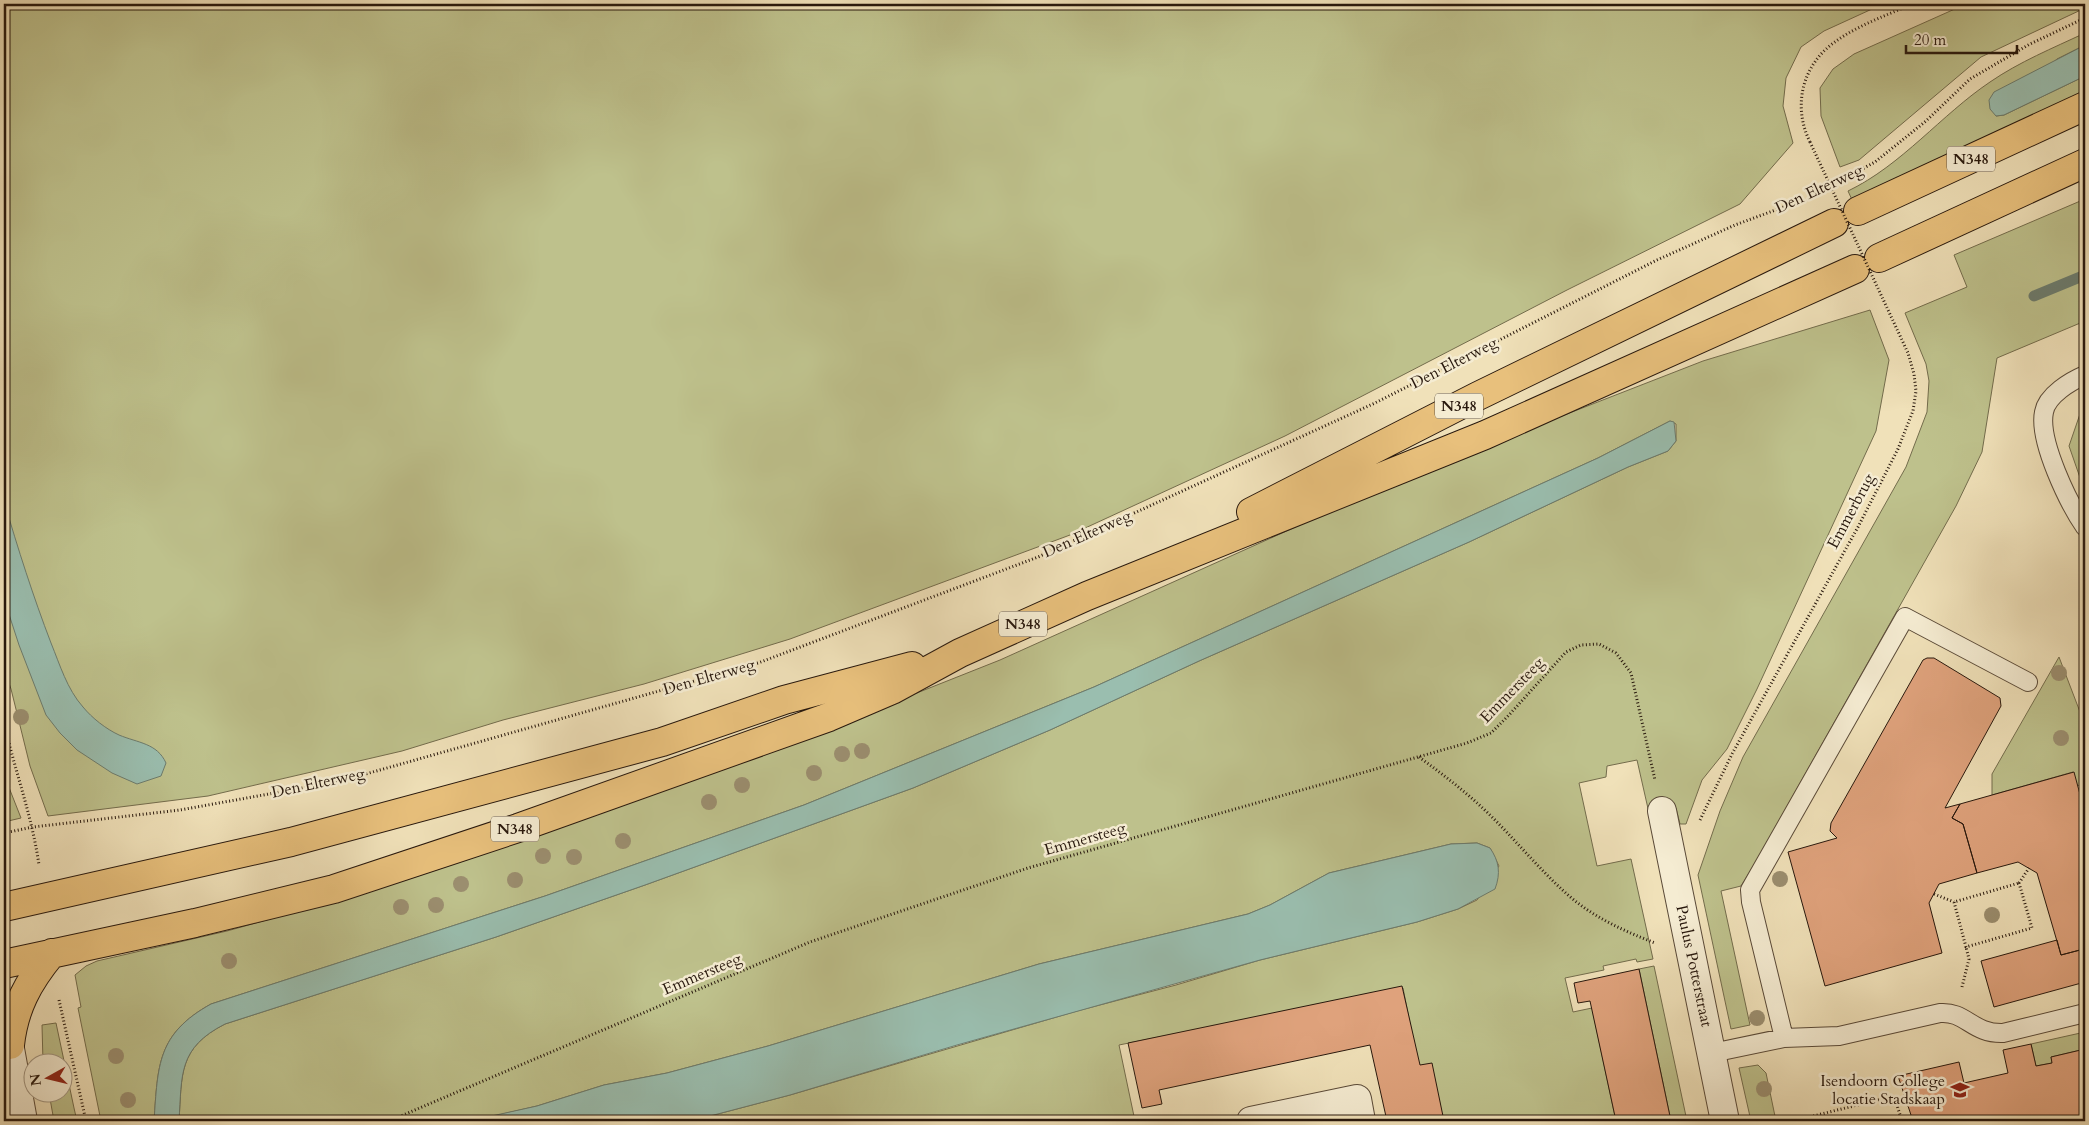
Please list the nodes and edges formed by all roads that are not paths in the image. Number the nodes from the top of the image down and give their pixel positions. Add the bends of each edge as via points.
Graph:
1 (2085, 106) edge
2 (2085, 164) edge
3 (1858, 211) dead end
4 (1834, 223) dead end
5 (1879, 258) dead end
6 (1855, 269) dead end
7 (2085, 375) edge
8 (2085, 527) edge
9 (1087, 596) junction
10 (960, 653) junction
11 (2028, 682) dead end
12 (1662, 811) road end
13 (4, 907) edge
14 (52, 953) junction
15 (4, 964) edge
16 (2085, 1012) edge
17 (4, 1017) edge
18 (1784, 1038) junction
19 (10, 1045) junction
20 (1712, 1054) junction
21 (24, 1121) edge
22 (1251, 1121) edge
23 (1361, 1121) edge
24 (1725, 1121) edge

1 - 3 main road, N348
2 - 5 main road
4 - 9 main road, N348 via 1478,396
6 - 9 main road, N348 via 1485,435
7 - 8 lane via 2072,380 2054,394 2044,412 2046,440 2064,490
9 - 10 main road, N348
10 - 13 main road, N348 via 784,700 662,742 291,842
10 - 14 main road, N348 via 892,690 828,718 410,865 334,890
11 - 18 lane via 1905,617 1750,890 1750,902
12 - 20 street, Paulus Potterstraat
14 - 15 main road, N348
14 - 19 main road via 24,992 12,1025
16 - 18 lane via 2003,1033 1991,1034 1956,1014 1940,1013 1839,1036
17 - 19 street
18 - 20 lane
19 - 21 street
20 - 24 street, Paulus Potterstraat
22 - 23 street via 1357,1099

